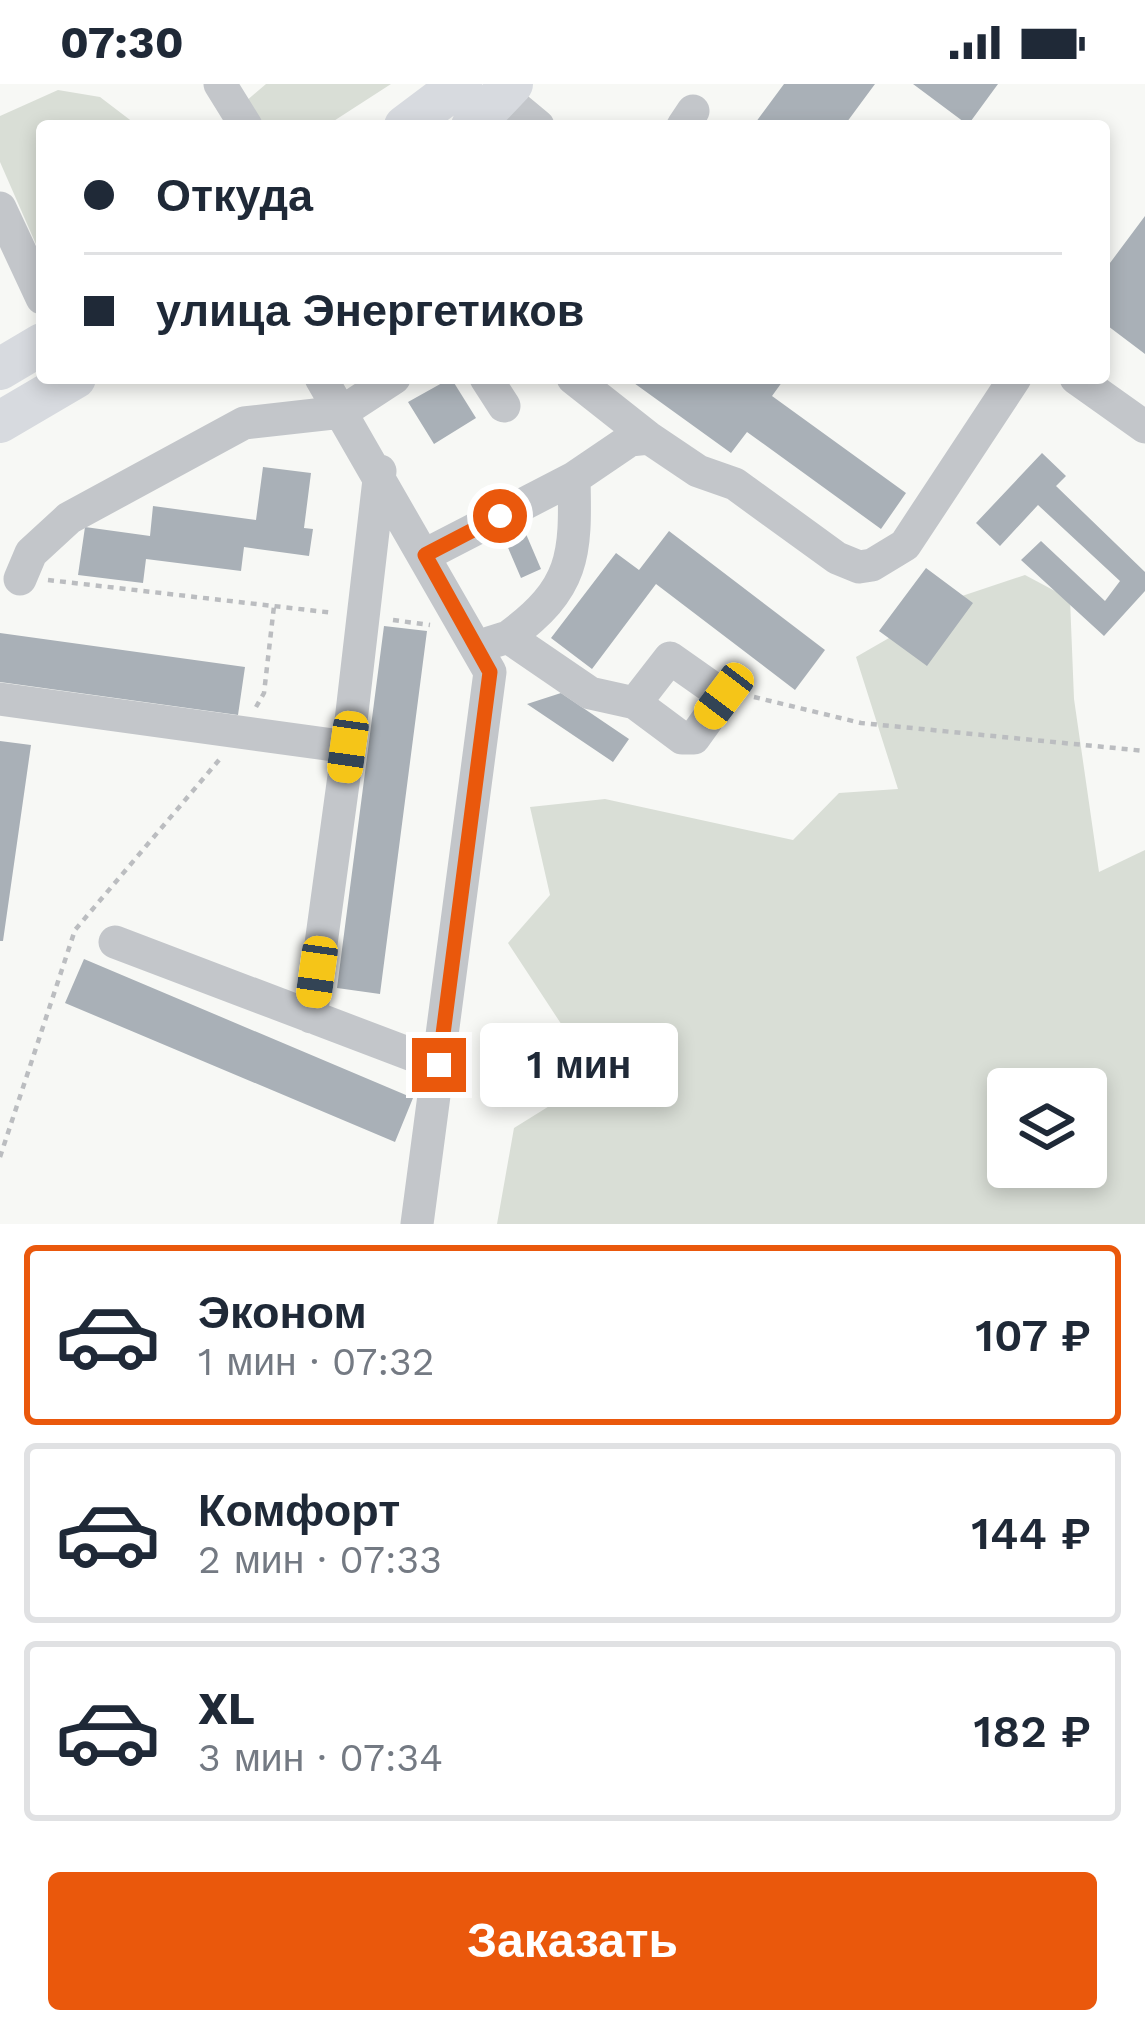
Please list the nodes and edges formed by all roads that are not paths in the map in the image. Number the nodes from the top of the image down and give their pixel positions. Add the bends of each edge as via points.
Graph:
1 (220, 84) edge
2 (461, 84) edge
3 (507, 90) edge
4 (242, 120) edge
5 (413, 120) edge
6 (478, 120) edge
7 (533, 120) edge
8 (0, 208) edge
9 (36, 285) edge
10 (36, 347) edge
11 (0, 368) edge
12 (65, 384) edge
13 (325, 384) edge
14 (385, 384) edge
15 (581, 384) edge
16 (1011, 384) edge
17 (1084, 384) edge
18 (342, 412) junction
19 (0, 422) edge
20 (1145, 427) edge
21 (649, 438) junction
22 (380, 471) junction
23 (574, 478) junction
24 (425, 555) junction
25 (20, 579) road end
26 (492, 642) junction
27 (0, 699) edge
28 (635, 703) junction
29 (348, 747) junction
30 (115, 942) dead end
31 (311, 1017) junction
32 (439, 1065) junction
33 (417, 1224) edge

1 - 4 street
2 - 5 main road
3 - 6 main road
3 - 7 street
8 - 9 street
10 - 11 main road
12 - 19 main road
13 - 18 street
14 - 18 street
15 - 21 street
16 - 21 street via 905,545 872,565 837,559 735,484
17 - 20 street
18 - 22 street
18 - 25 street via 244,423 48,533
21 - 23 street via 630,440
22 - 24 street
22 - 29 street
23 - 24 street
23 - 26 street via 576,540 565,579 541,613
24 - 26 street
26 - 28 street via 590,693
26 - 32 street
27 - 29 street
28 - 28 street via 689,740 724,696 670,658
29 - 31 street
30 - 31 street
31 - 32 street
32 - 33 street

